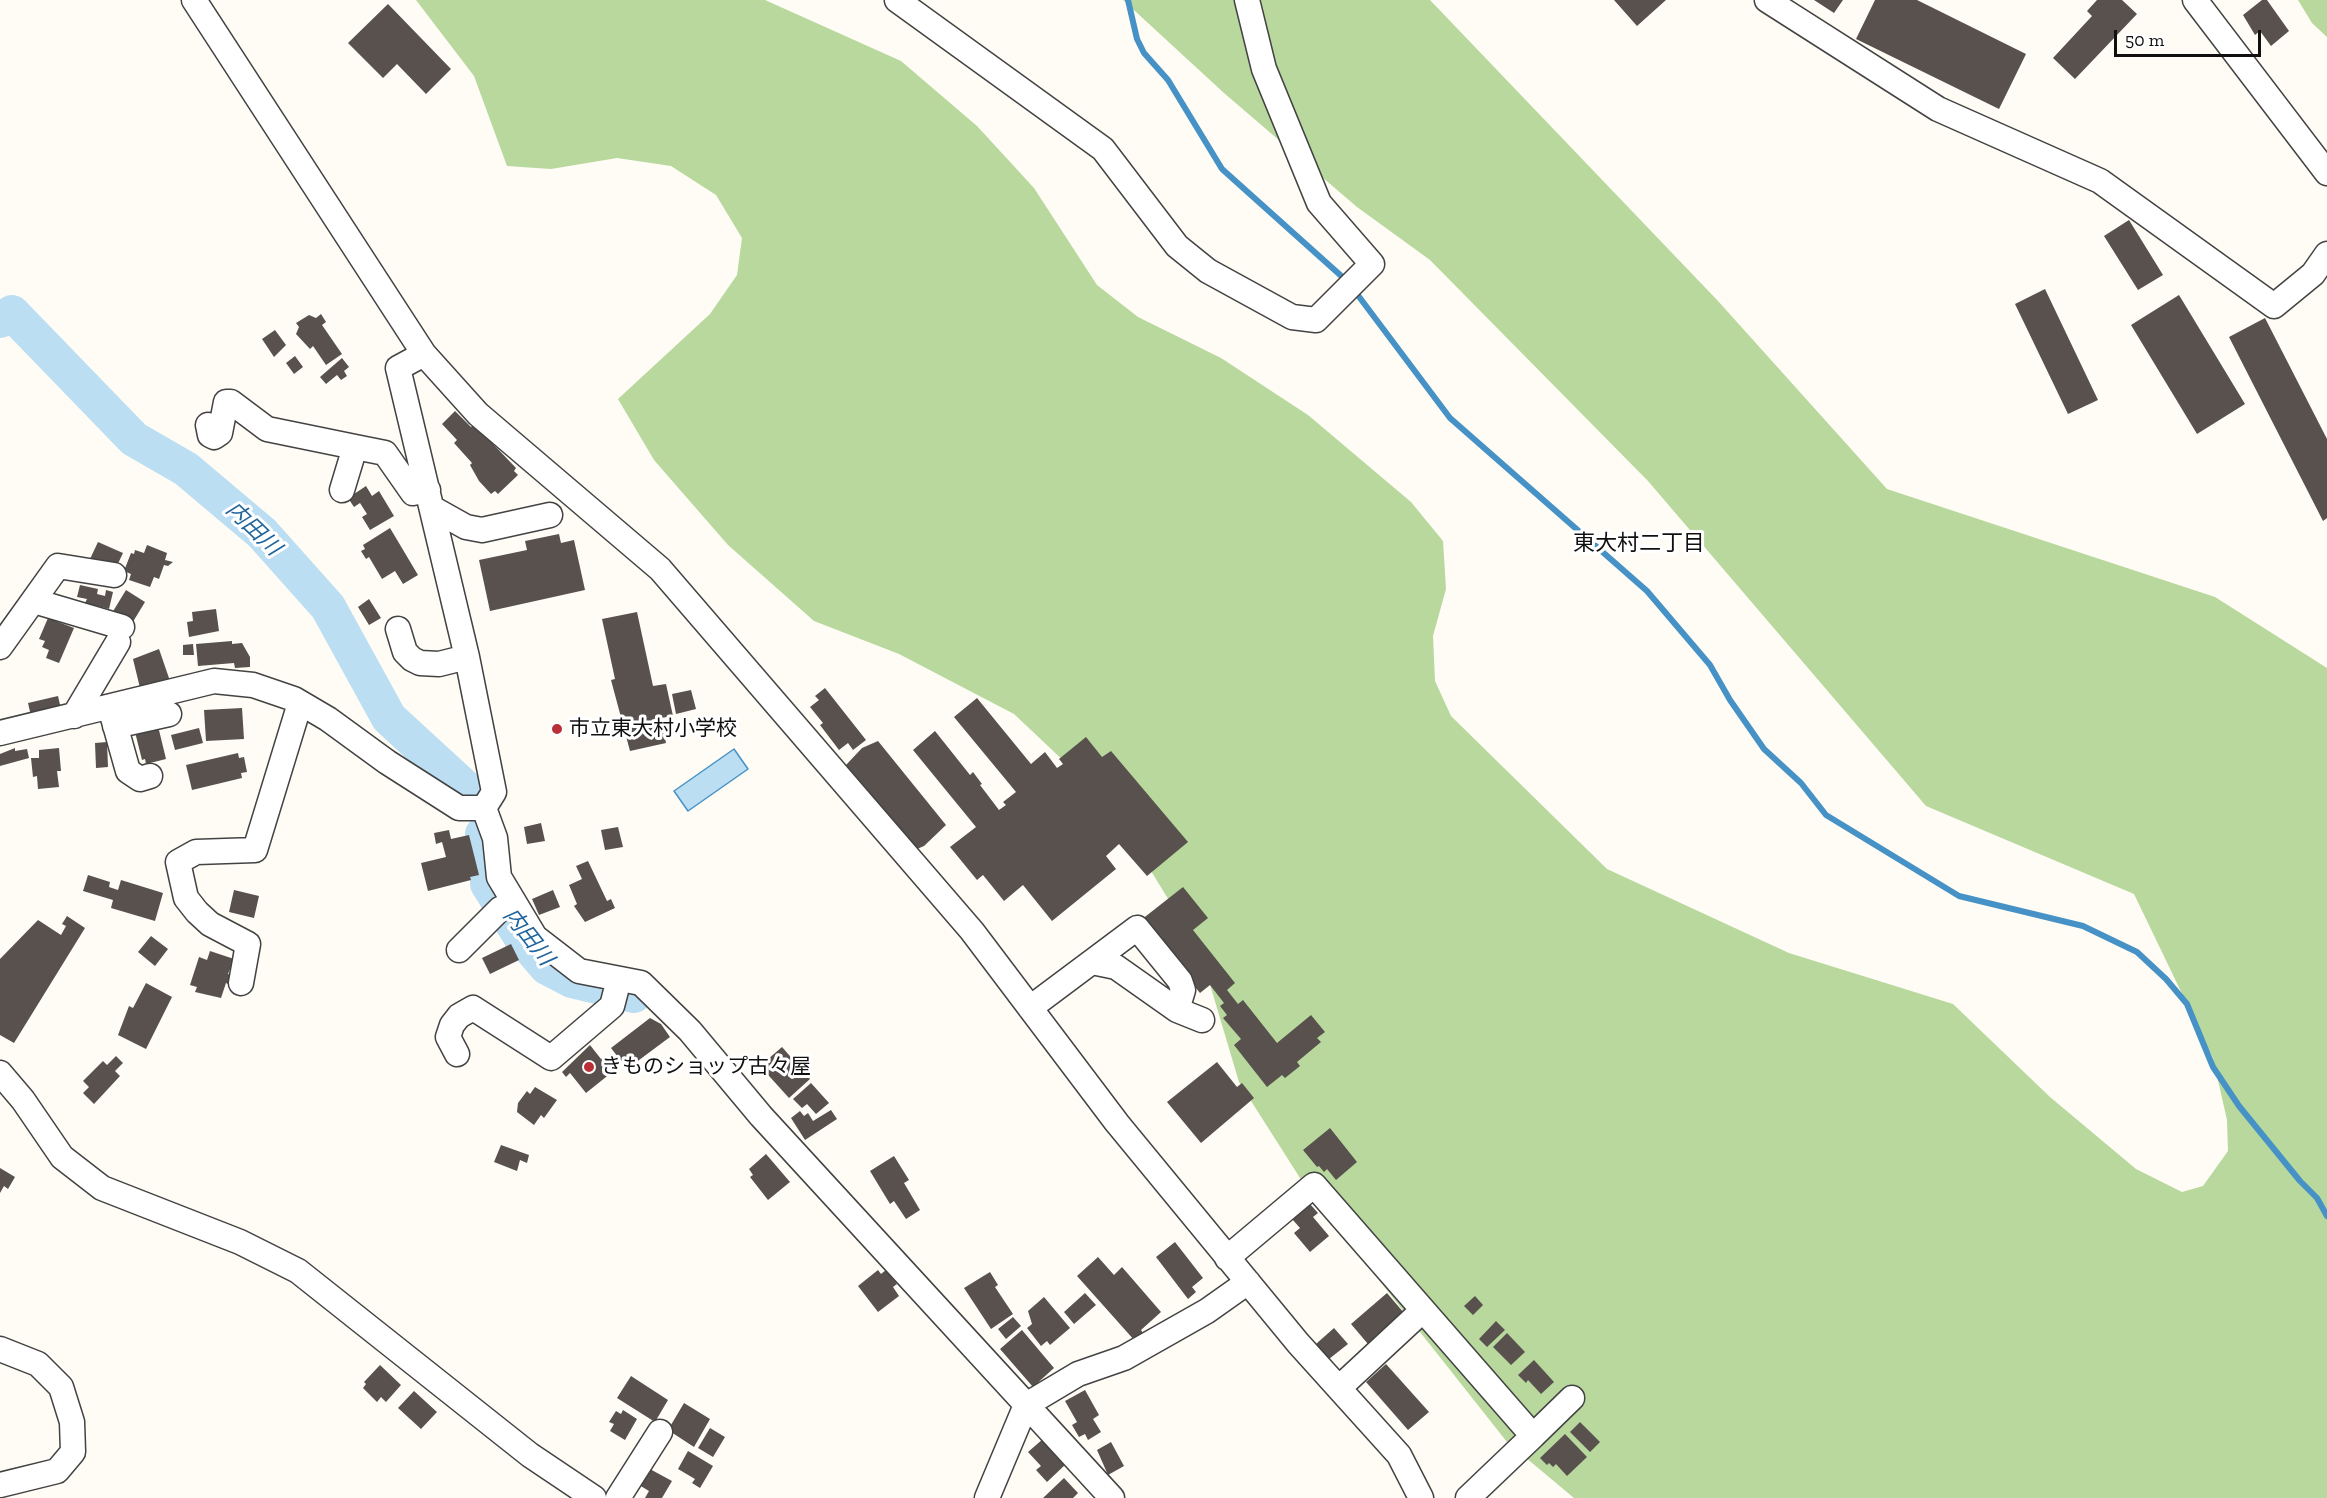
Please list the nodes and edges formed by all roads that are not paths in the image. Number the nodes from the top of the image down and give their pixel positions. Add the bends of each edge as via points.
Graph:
1 (194, 0) edge
2 (897, 0) edge
3 (1247, 0) edge
4 (1767, 0) edge
5 (2195, 0) edge
6 (2327, 173) edge
7 (2327, 254) edge
8 (424, 354) junction
9 (208, 425) dead end
10 (355, 447) junction
11 (342, 490) dead end
12 (430, 499) junction
13 (550, 515) dead end
14 (114, 575) dead end
15 (34, 601) junction
16 (398, 629) dead end
17 (0, 647) edge
18 (467, 657) junction
19 (300, 703) junction
20 (169, 714) dead end
21 (74, 716) junction
22 (112, 717) junction
23 (0, 733) edge
24 (150, 776) dead end
25 (484, 808) junction
26 (507, 905) junction
27 (459, 950) dead end
28 (1092, 962) junction
29 (619, 980) junction
30 (241, 982) dead end
31 (1030, 1008) junction
32 (1177, 1010) junction
33 (1202, 1020) dead end
34 (457, 1054) dead end
35 (0, 1073) edge
36 (1227, 1258) junction
37 (1248, 1282) junction
38 (1423, 1310) junction
39 (0, 1349) edge
40 (1339, 1388) junction
41 (1572, 1398) dead end
42 (1026, 1405) junction
43 (660, 1432) dead end
44 (1533, 1436) junction
45 (0, 1485) edge
46 (594, 1498) edge
47 (618, 1498) edge
48 (987, 1498) edge
49 (1112, 1498) edge
50 (1420, 1498) edge
51 (1467, 1498) edge

1 - 8 street
2 - 3 street via 1103,149 1177,246 1208,271 1292,317 1316,320 1371,264 1319,203 1264,69
4 - 7 street via 1938,109 2100,181 2274,306 2313,274
5 - 6 street
8 - 12 street via 398,368
8 - 31 street via 478,414 660,568 972,932
9 - 10 street via 210,435 220,433 226,402 231,402 267,429
10 - 11 street
10 - 12 street via 386,453 413,493
12 - 13 street via 466,527 482,530
12 - 18 street
14 - 15 street via 58,566
15 - 17 street
15 - 21 street via 120,634
16 - 18 street via 405,651 420,663
18 - 25 street via 494,792
19 - 22 street via 253,685 214,681
19 - 25 street via 459,808
19 - 30 street via 255,850 196,852 178,862 186,898 197,912 210,924 248,944
20 - 22 street
21 - 22 street
21 - 23 street
22 - 24 street via 128,771 140,779
25 - 26 street via 495,838 499,878
26 - 27 street
26 - 29 street via 535,937 579,971
28 - 31 street
28 - 32 street via 1116,967
28 - 32 street via 1137,928 1180,981 1183,990
29 - 34 street via 612,1006 551,1058 472,1008 459,1016 448,1037
29 - 42 street via 641,983 690,1031 761,1116
31 - 36 street
32 - 33 street
35 - 46 street via 62,1157 102,1188 240,1242 298,1270 530,1455
36 - 37 street
36 - 38 street via 1314,1185
37 - 40 street
37 - 42 street via 1207,1311 1124,1358 1078,1374
38 - 40 street
38 - 44 street
39 - 45 street via 38,1364 61,1387 72,1422 73,1452 57,1471
40 - 50 street via 1399,1455
41 - 44 street
42 - 48 street
42 - 49 street
43 - 47 street
44 - 51 street

